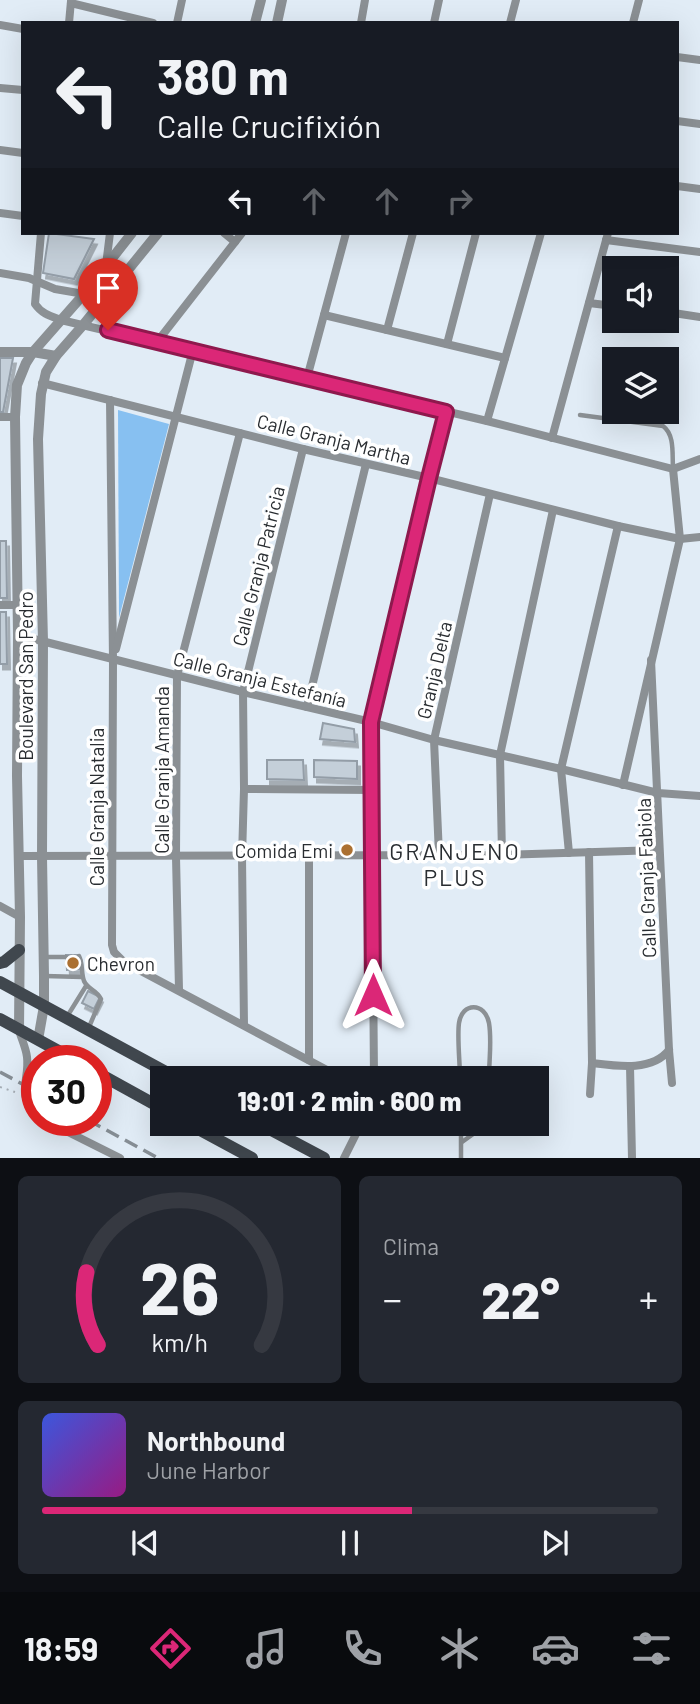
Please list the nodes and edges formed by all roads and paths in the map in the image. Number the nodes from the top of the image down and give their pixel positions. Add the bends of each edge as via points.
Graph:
1 (182, 0) edge
2 (261, 0) edge
3 (282, 0) edge
4 (365, 0) edge
5 (439, 0) edge
6 (516, 0) edge
7 (639, 0) edge
8 (71, 2) edge
9 (69, 21) edge
10 (145, 21) edge
11 (177, 21) edge
12 (256, 21) edge
13 (277, 21) edge
14 (361, 21) edge
15 (435, 21) edge
16 (511, 21) edge
17 (634, 21) edge
18 (0, 25) edge
19 (21, 29) edge
20 (679, 57) edge
21 (700, 60) edge
22 (0, 88) edge
23 (21, 90) edge
24 (679, 121) edge
25 (700, 124) edge
26 (0, 150) edge
27 (21, 153) edge
28 (679, 186) edge
29 (700, 189) edge
30 (0, 213) edge
31 (21, 216) edge
32 (41, 235) edge
33 (110, 235) edge
34 (130, 235) edge
35 (156, 235) edge
36 (226, 235) edge
37 (240, 235) edge
38 (345, 235) edge
39 (413, 235) edge
40 (475, 235) edge
41 (540, 235) edge
42 (607, 237) edge
43 (235, 242) junction
44 (700, 252) edge
45 (106, 266) junction
46 (0, 273) edge
47 (36, 281) junction
48 (84, 294) junction
49 (590, 303) junction
50 (602, 304) edge
51 (679, 314) edge
52 (324, 315) junction
53 (700, 317) edge
54 (61, 320) junction
55 (84, 324) junction
56 (387, 330) junction
57 (157, 342) junction
58 (447, 344) junction
59 (193, 351) junction
60 (0, 352) edge
61 (33, 352) junction
62 (56, 356) junction
63 (505, 358) junction
64 (307, 378) junction
65 (43, 383) junction
66 (110, 400) junction
67 (446, 412) junction
68 (580, 415) dead end
69 (176, 416) junction
70 (0, 417) edge
71 (15, 417) junction
72 (487, 421) junction
73 (240, 433) junction
74 (552, 438) junction
75 (303, 449) junction
76 (700, 459) edge
77 (366, 464) junction
78 (673, 469) junction
79 (429, 478) junction
80 (490, 494) junction
81 (553, 510) junction
82 (618, 526) junction
83 (700, 537) edge
84 (680, 539) junction
85 (0, 605) edge
86 (18, 605) junction
87 (18, 635) junction
88 (43, 641) junction
89 (113, 660) junction
90 (651, 660) junction
91 (177, 676) junction
92 (243, 692) junction
93 (307, 707) junction
94 (371, 722) junction
95 (434, 740) junction
96 (500, 755) junction
97 (561, 769) junction
98 (623, 785) junction
99 (244, 789) junction
100 (372, 790) junction
101 (658, 793) junction
102 (700, 796) edge
103 (659, 850) junction
104 (589, 852) junction
105 (569, 853) junction
106 (439, 855) junction
107 (502, 855) junction
108 (19, 856) junction
109 (111, 856) junction
110 (372, 856) junction
111 (42, 857) junction
112 (176, 857) junction
113 (242, 857) junction
114 (309, 857) junction
115 (0, 906) edge
116 (20, 917) junction
117 (19, 950) junction
118 (79, 956) dead end
119 (44, 957) junction
120 (66, 957) dead end
121 (0, 963) edge
122 (44, 976) junction
123 (82, 977) junction
124 (0, 982) edge
125 (86, 986) junction
126 (179, 990) junction
127 (20, 993) junction
128 (44, 1006) junction
129 (66, 1017) junction
130 (0, 1019) edge
131 (244, 1025) junction
132 (88, 1029) junction
133 (19, 1030) junction
134 (38, 1040) junction
135 (24, 1045) edge
136 (35, 1045) edge
137 (47, 1045) edge
138 (669, 1050) junction
139 (309, 1060) junction
140 (592, 1063) junction
141 (155, 1066) edge
142 (320, 1066) edge
143 (374, 1066) edge
144 (460, 1066) edge
145 (489, 1066) edge
146 (630, 1066) junction
147 (112, 1081) edge
148 (673, 1083) dead end
149 (0, 1087) edge
150 (590, 1094) dead end
151 (21, 1095) edge
152 (150, 1102) edge
153 (76, 1136) edge
154 (211, 1136) edge
155 (283, 1136) edge
156 (355, 1136) edge
157 (461, 1136) edge
158 (471, 1136) edge
159 (461, 1143) junction
160 (120, 1158) edge
161 (252, 1158) edge
162 (324, 1158) edge
163 (344, 1158) edge
164 (461, 1158) edge
165 (632, 1158) edge

1 - 11 street
2 - 12 street
3 - 13 street
4 - 14 street
5 - 15 street
6 - 16 street
7 - 17 street
8 - 9 street
8 - 10 street
18 - 19 street
20 - 21 street
22 - 23 street
24 - 25 street
26 - 27 street
28 - 29 street
30 - 31 street
32 - 47 street
33 - 45 street
34 - 45 street, Boulevard San Pedro
35 - 55 street, Boulevard San Pedro
36 - 43 street
37 - 43 street
38 - 52 street
39 - 56 street
40 - 58 street
41 - 63 street
42 - 44 street
42 - 49 street
43 - 57 street
45 - 48 street, Boulevard San Pedro
46 - 47 street
47 - 48 street
47 - 54 street via 35,304
48 - 54 street, Boulevard San Pedro
49 - 50 street
49 - 74 street
51 - 53 street
52 - 56 street
52 - 64 street
54 - 55 street
54 - 61 street, Boulevard San Pedro
55 - 57 street
55 - 62 street, Boulevard San Pedro
56 - 58 street
57 - 59 street
58 - 63 street
59 - 64 street
59 - 69 street
60 - 61 street
61 - 62 street
61 - 71 street, Boulevard San Pedro via 20,375
62 - 65 street, Boulevard San Pedro
63 - 72 street
64 - 67 street
65 - 66 street, Calle Granja Martha
65 - 88 street, Boulevard San Pedro via 38,439
66 - 69 street, Calle Granja Martha
66 - 89 street, Calle Granja Natalia
67 - 72 street
67 - 79 street
68 - 78 lane via 663,426 671,436
69 - 73 street, Calle Granja Martha
69 - 89 street
70 - 71 street
71 - 86 street, Boulevard San Pedro
72 - 74 street
73 - 75 street, Calle Granja Martha
73 - 91 street, Calle Granja Amanda
74 - 78 street
75 - 77 street, Calle Granja Martha
75 - 92 street, Calle Granja Patricia
76 - 78 street
77 - 79 street, Calle Granja Martha
77 - 93 street
78 - 84 street, Calle Granja Fabiola
79 - 80 street, Calle Granja Martha
79 - 94 street
80 - 81 street, Calle Granja Martha
80 - 95 street, Granja Delta
81 - 82 street, Calle Granja Martha
81 - 96 street
82 - 84 street, Calle Granja Martha
82 - 97 street
83 - 84 street, Calle Granja Martha
84 - 90 street, Calle Granja Fabiola
85 - 86 street
86 - 87 street, Boulevard San Pedro
87 - 88 street, Calle Granja Estefanía
87 - 108 street, Boulevard San Pedro
88 - 89 street, Calle Granja Estefanía
88 - 111 street, Boulevard San Pedro
89 - 91 street, Calle Granja Estefanía
89 - 109 street, Calle Granja Natalia
90 - 98 street, Calle Granja Fabiola
90 - 101 street, Calle Granja Fabiola
91 - 92 street, Calle Granja Estefanía
91 - 112 street, Calle Granja Amanda
92 - 93 street, Calle Granja Estefanía
92 - 99 street, Calle Granja Patricia
93 - 94 street, Calle Granja Estefanía
94 - 95 street, Calle Granja Estefanía
94 - 100 street
95 - 96 street, Calle Granja Estefanía
95 - 106 street, Granja Delta
96 - 97 street, Calle Granja Estefanía
96 - 107 street
97 - 98 street, Calle Granja Estefanía
97 - 105 street
98 - 101 street, Calle Granja Estefanía
99 - 100 street
99 - 113 street, Calle Granja Patricia
100 - 110 street
101 - 102 street, Calle Granja Estefanía
101 - 103 street, Calle Granja Fabiola
103 - 104 street
103 - 138 street, Calle Granja Fabiola
104 - 105 street
104 - 140 street
105 - 107 street
106 - 107 street
106 - 110 street
108 - 111 street
108 - 116 street, Boulevard San Pedro
109 - 111 street
109 - 112 street
109 - 126 street, Calle Granja Natalia via 114,952 124,962
110 - 114 street
110 - 143 street
111 - 119 street, Boulevard San Pedro
112 - 113 street
112 - 126 street, Calle Granja Amanda
113 - 114 street
113 - 131 street, Calle Granja Patricia
114 - 139 street
115 - 116 street
116 - 117 street, Boulevard San Pedro
117 - 121 main road
117 - 127 street, Boulevard San Pedro
118 - 123 lane
119 - 120 lane
119 - 122 street, Boulevard San Pedro
122 - 123 lane
122 - 128 street, Boulevard San Pedro
123 - 125 lane
124 - 127 main road
125 - 129 lane
125 - 132 lane via 101,999
126 - 131 street, Calle Granja Natalia
127 - 128 main road
127 - 133 street, Boulevard San Pedro
128 - 129 main road
128 - 134 street, Boulevard San Pedro
129 - 132 main road
130 - 133 main road
131 - 139 street, Calle Granja Natalia
132 - 141 main road
133 - 134 main road
133 - 135 street
134 - 136 street
134 - 137 main road
138 - 146 street via 648,1064
138 - 148 street, Calle Granja Fabiola
139 - 142 street, Calle Granja Natalia
140 - 146 street
140 - 150 street
144 - 145 lane via 459,1023 467,1008 475,1007 487,1014
146 - 165 street
147 - 152 main road
149 - 151 path
153 - 160 street
154 - 161 main road
155 - 162 main road
156 - 163 street
157 - 159 lane
158 - 159 lane
159 - 164 lane

